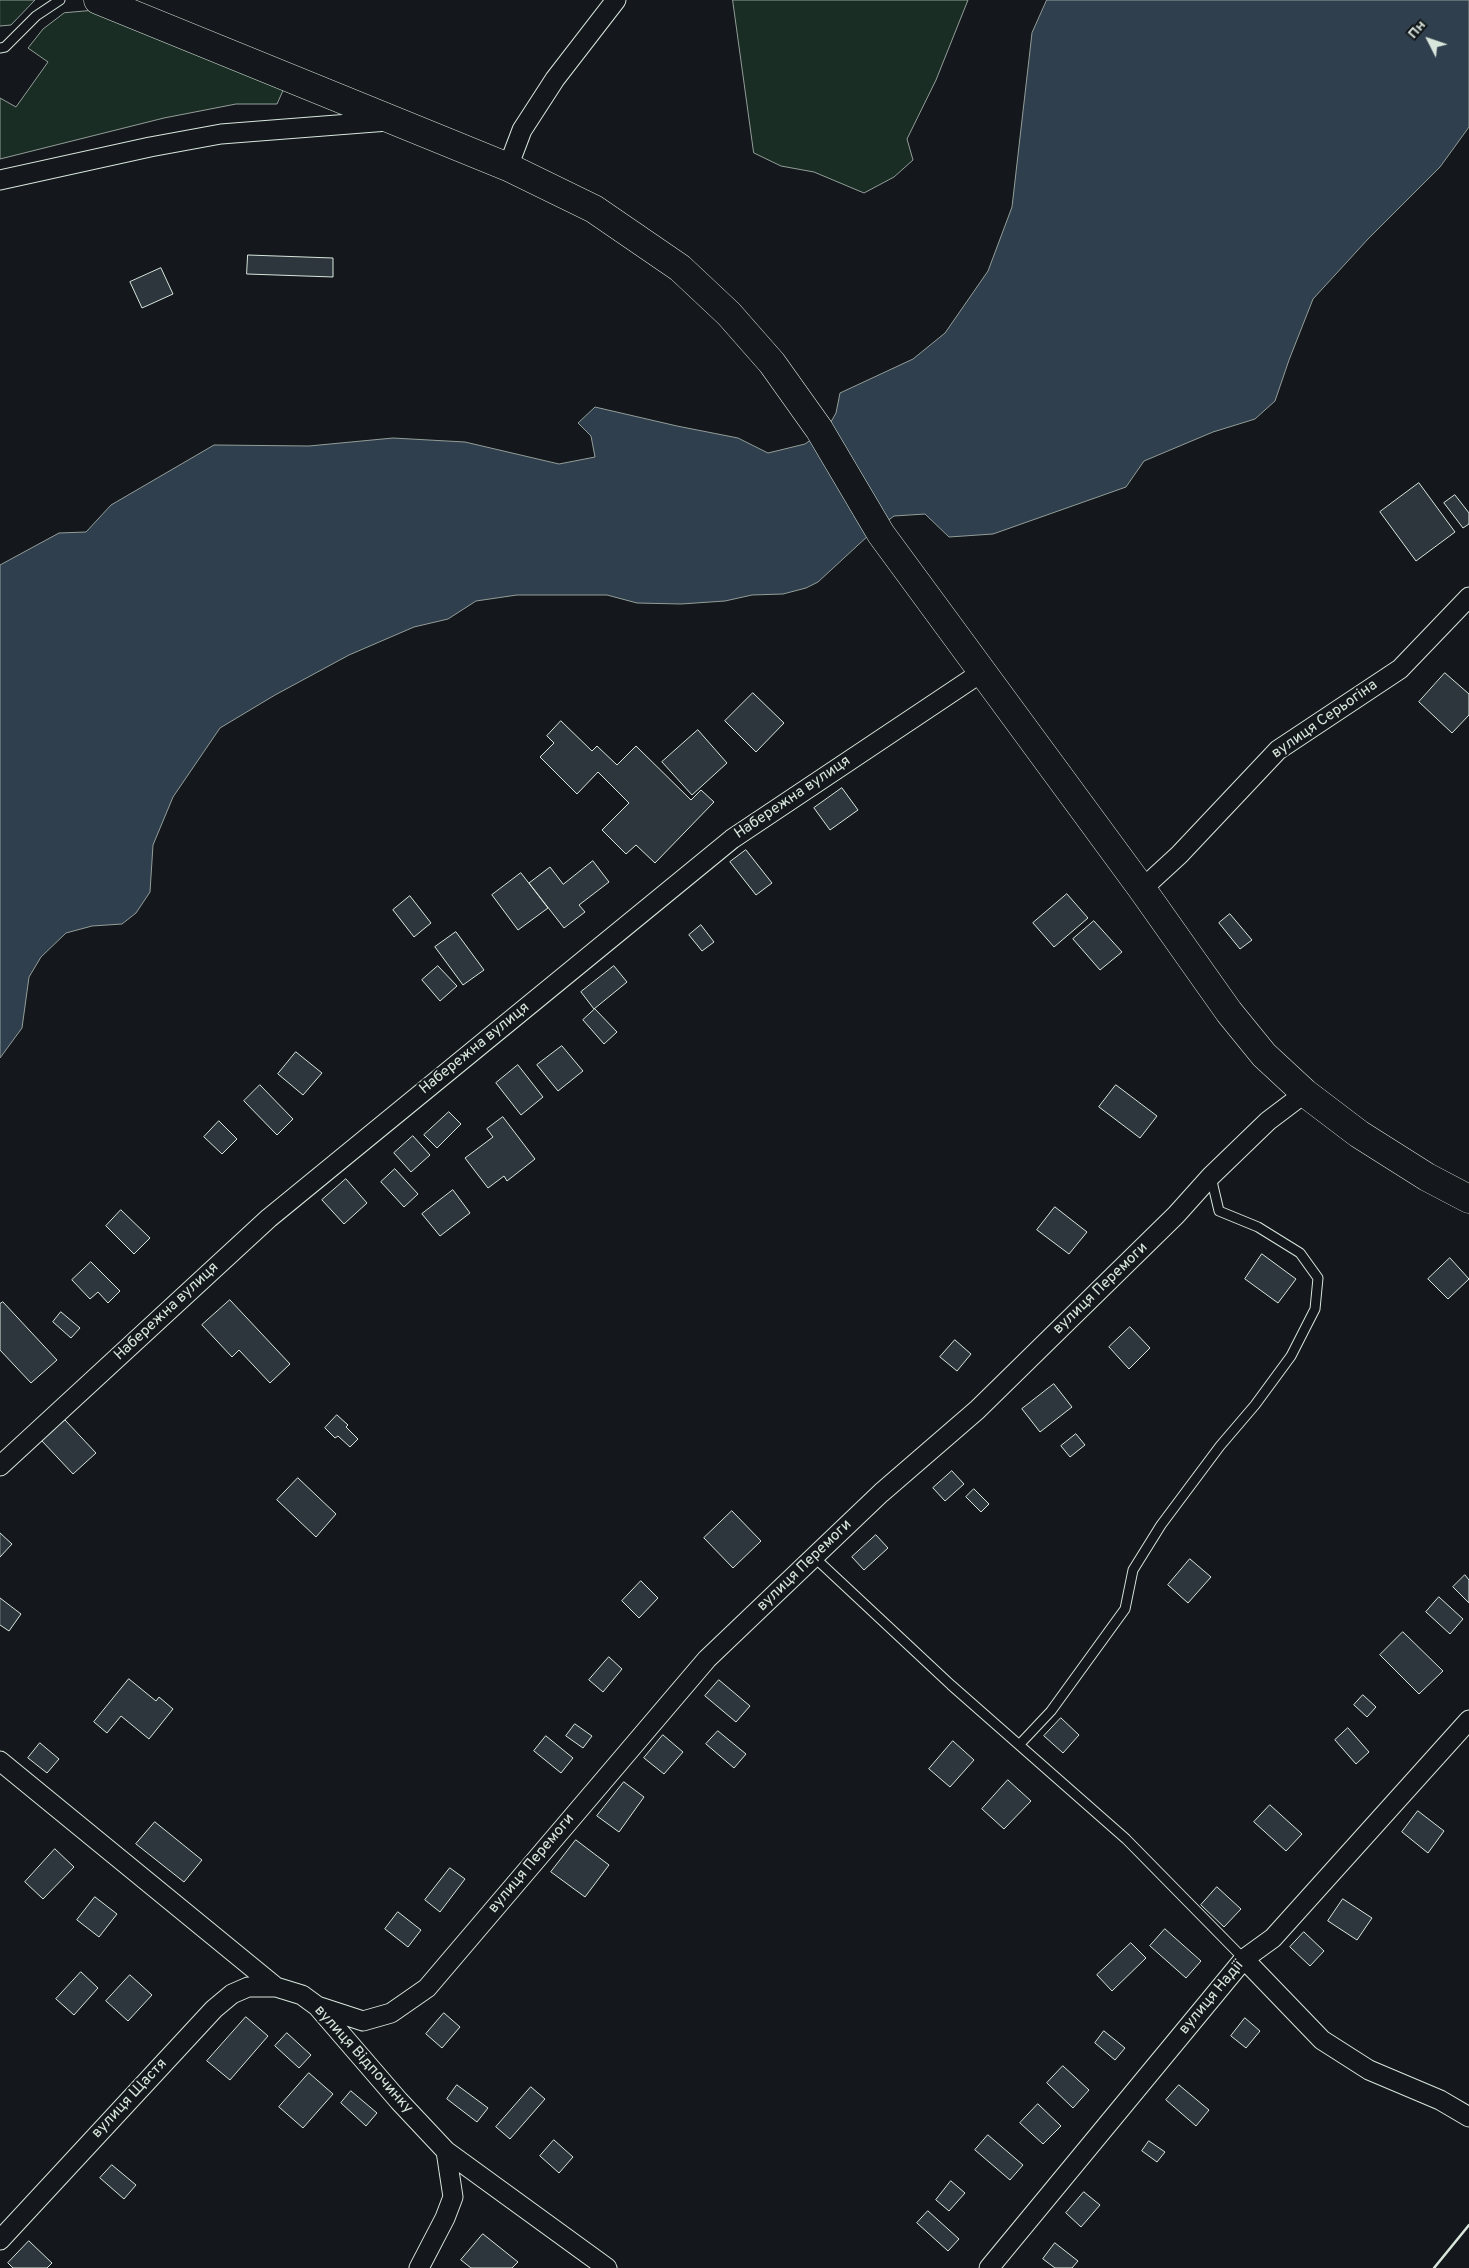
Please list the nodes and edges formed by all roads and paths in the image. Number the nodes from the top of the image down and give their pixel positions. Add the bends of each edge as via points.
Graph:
1 (60, 0) edge
2 (98, 0) edge
3 (616, 0) edge
4 (0, 48) edge
5 (392, 120) junction
6 (508, 167) junction
7 (0, 180) edge
8 (1469, 597) edge
9 (982, 672) junction
10 (1142, 889) junction
11 (1305, 1093) junction
12 (1211, 1176) junction
13 (1469, 1200) edge
14 (0, 1466) edge
15 (814, 1557) junction
16 (1469, 1720) edge
17 (1019, 1745) junction
18 (0, 1761) edge
19 (1244, 1959) junction
20 (276, 1987) junction
21 (317, 2006) junction
22 (1469, 2117) edge
23 (446, 2151) junction
24 (0, 2240) edge
25 (420, 2268) edge
26 (608, 2268) edge
27 (989, 2268) edge

1 - 4 lane via 36,16 5,48
2 - 5 main road
3 - 6 street via 555,79 522,130
5 - 6 main road
5 - 7 street via 221,134
6 - 9 main road via 594,209 680,268 729,314 772,363 819,429 881,534
8 - 10 street, вулиця Серьогіна via 1400,669 1278,750 1179,855
9 - 10 main road
9 - 14 street, Набережна вулиця via 725,845 269,1218
10 - 11 main road via 1229,1012 1264,1055
11 - 12 street, вулиця Перемоги via 1268,1121
11 - 13 main road via 1359,1134
12 - 15 street, вулиця Перемоги via 1176,1216 977,1410 881,1493
12 - 17 lane via 1219,1211 1258,1227 1300,1253 1318,1278 1315,1309 1291,1356 1161,1525 1133,1570 1125,1609 1050,1711
15 - 17 lane
15 - 21 street, вулиця Перемоги via 707,1659 428,1988 391,2013 363,2021
16 - 19 street, вулиця Надії via 1273,1938
17 - 19 lane via 1126,1839
18 - 20 street, вулиця Відпочинку
19 - 22 street via 1322,2040 1369,2070 1440,2100
19 - 27 street, вулиця Надії
20 - 21 street, вулиця Відпочинку via 302,1995
20 - 24 street, вулиця Щастя via 248,1987 232,1994 214,2009
21 - 23 street, вулиця Відпочинку
23 - 25 street via 453,2197 446,2218
23 - 26 street, вулиця Відпочинку

